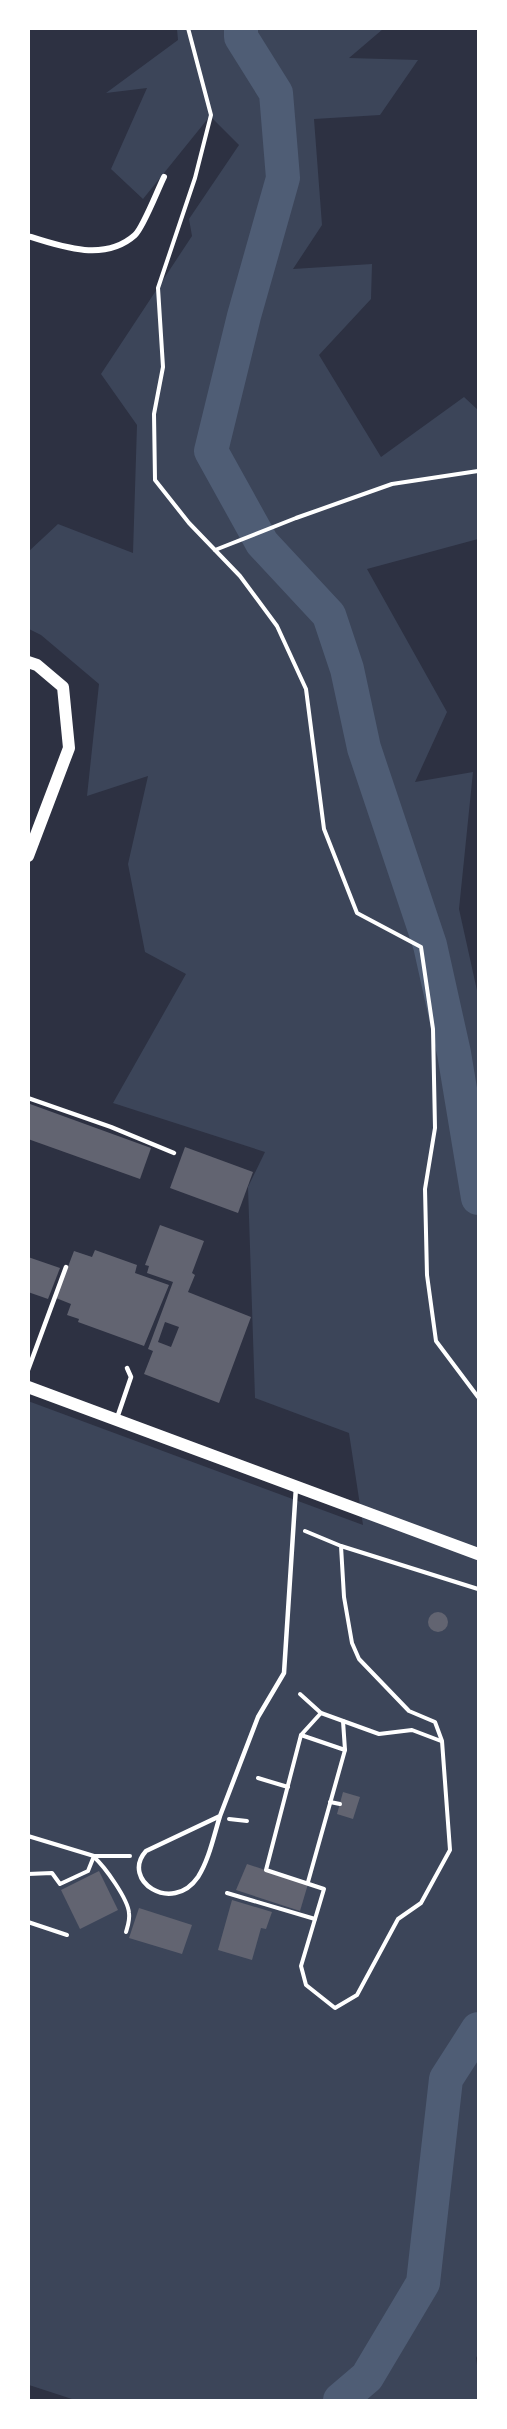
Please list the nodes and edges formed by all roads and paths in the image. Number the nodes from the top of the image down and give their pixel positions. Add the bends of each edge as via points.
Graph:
1 (188, 28) edge
2 (164, 177) dead end
3 (28, 236) edge
4 (478, 471) edge
5 (215, 550) junction
6 (28, 662) edge
7 (28, 856) edge
8 (28, 1098) edge
9 (174, 1153) dead end
10 (66, 1267) dead end
11 (128, 1368) dead end
12 (28, 1370) edge
13 (28, 1387) edge
14 (478, 1397) edge
15 (116, 1420) junction
16 (296, 1487) junction
17 (305, 1531) dead end
18 (341, 1546) junction
19 (478, 1554) edge
20 (478, 1589) edge
21 (300, 1694) dead end
22 (321, 1713) junction
23 (343, 1722) junction
24 (302, 1735) junction
25 (442, 1741) junction
26 (345, 1750) junction
27 (258, 1778) dead end
28 (288, 1787) junction
29 (330, 1802) junction
30 (340, 1804) dead end
31 (220, 1816) junction
32 (231, 1819) dead end
33 (247, 1821) dead end
34 (28, 1836) edge
35 (94, 1856) junction
36 (123, 1856) dead end
37 (28, 1874) edge
38 (308, 1882) junction
39 (227, 1893) dead end
40 (315, 1919) junction
41 (28, 1922) edge
42 (126, 1932) dead end
43 (67, 1935) dead end

1 - 5 path via 211,115 195,178 158,288 163,367 154,414 155,480
2 - 3 street via 136,235 105,251 73,249
4 - 5 path via 392,484
5 - 14 path via 277,626 306,689 324,829 357,914 421,946 433,1029 435,1117 425,1189 427,1275 436,1341
6 - 7 main road via 63,687 69,748
8 - 9 lane
10 - 12 lane
11 - 15 lane via 131,1377
13 - 15 main road
15 - 16 main road
16 - 19 main road
16 - 31 lane via 284,1673 258,1718
17 - 18 path
18 - 20 path
18 - 25 path via 344,1597 355,1652 409,1711 435,1722
21 - 22 path
22 - 23 path
22 - 24 path
23 - 25 path via 379,1734 412,1730
23 - 26 path
24 - 26 path
24 - 28 path
25 - 40 path via 450,1850 421,1903 398,1919 357,1995 335,2008 306,1985 303,1975 301,1966
26 - 29 path
27 - 28 path
28 - 38 path via 266,1870
29 - 30 path
29 - 38 path
31 - 31 lane via 146,1851 141,1875 147,1886 158,1893 173,1894 193,1883
32 - 33 path
34 - 35 path
35 - 36 path
35 - 37 path via 88,1871 60,1884 52,1873
35 - 42 path via 127,1903 130,1915
38 - 40 path via 324,1889
39 - 40 path
41 - 43 path

